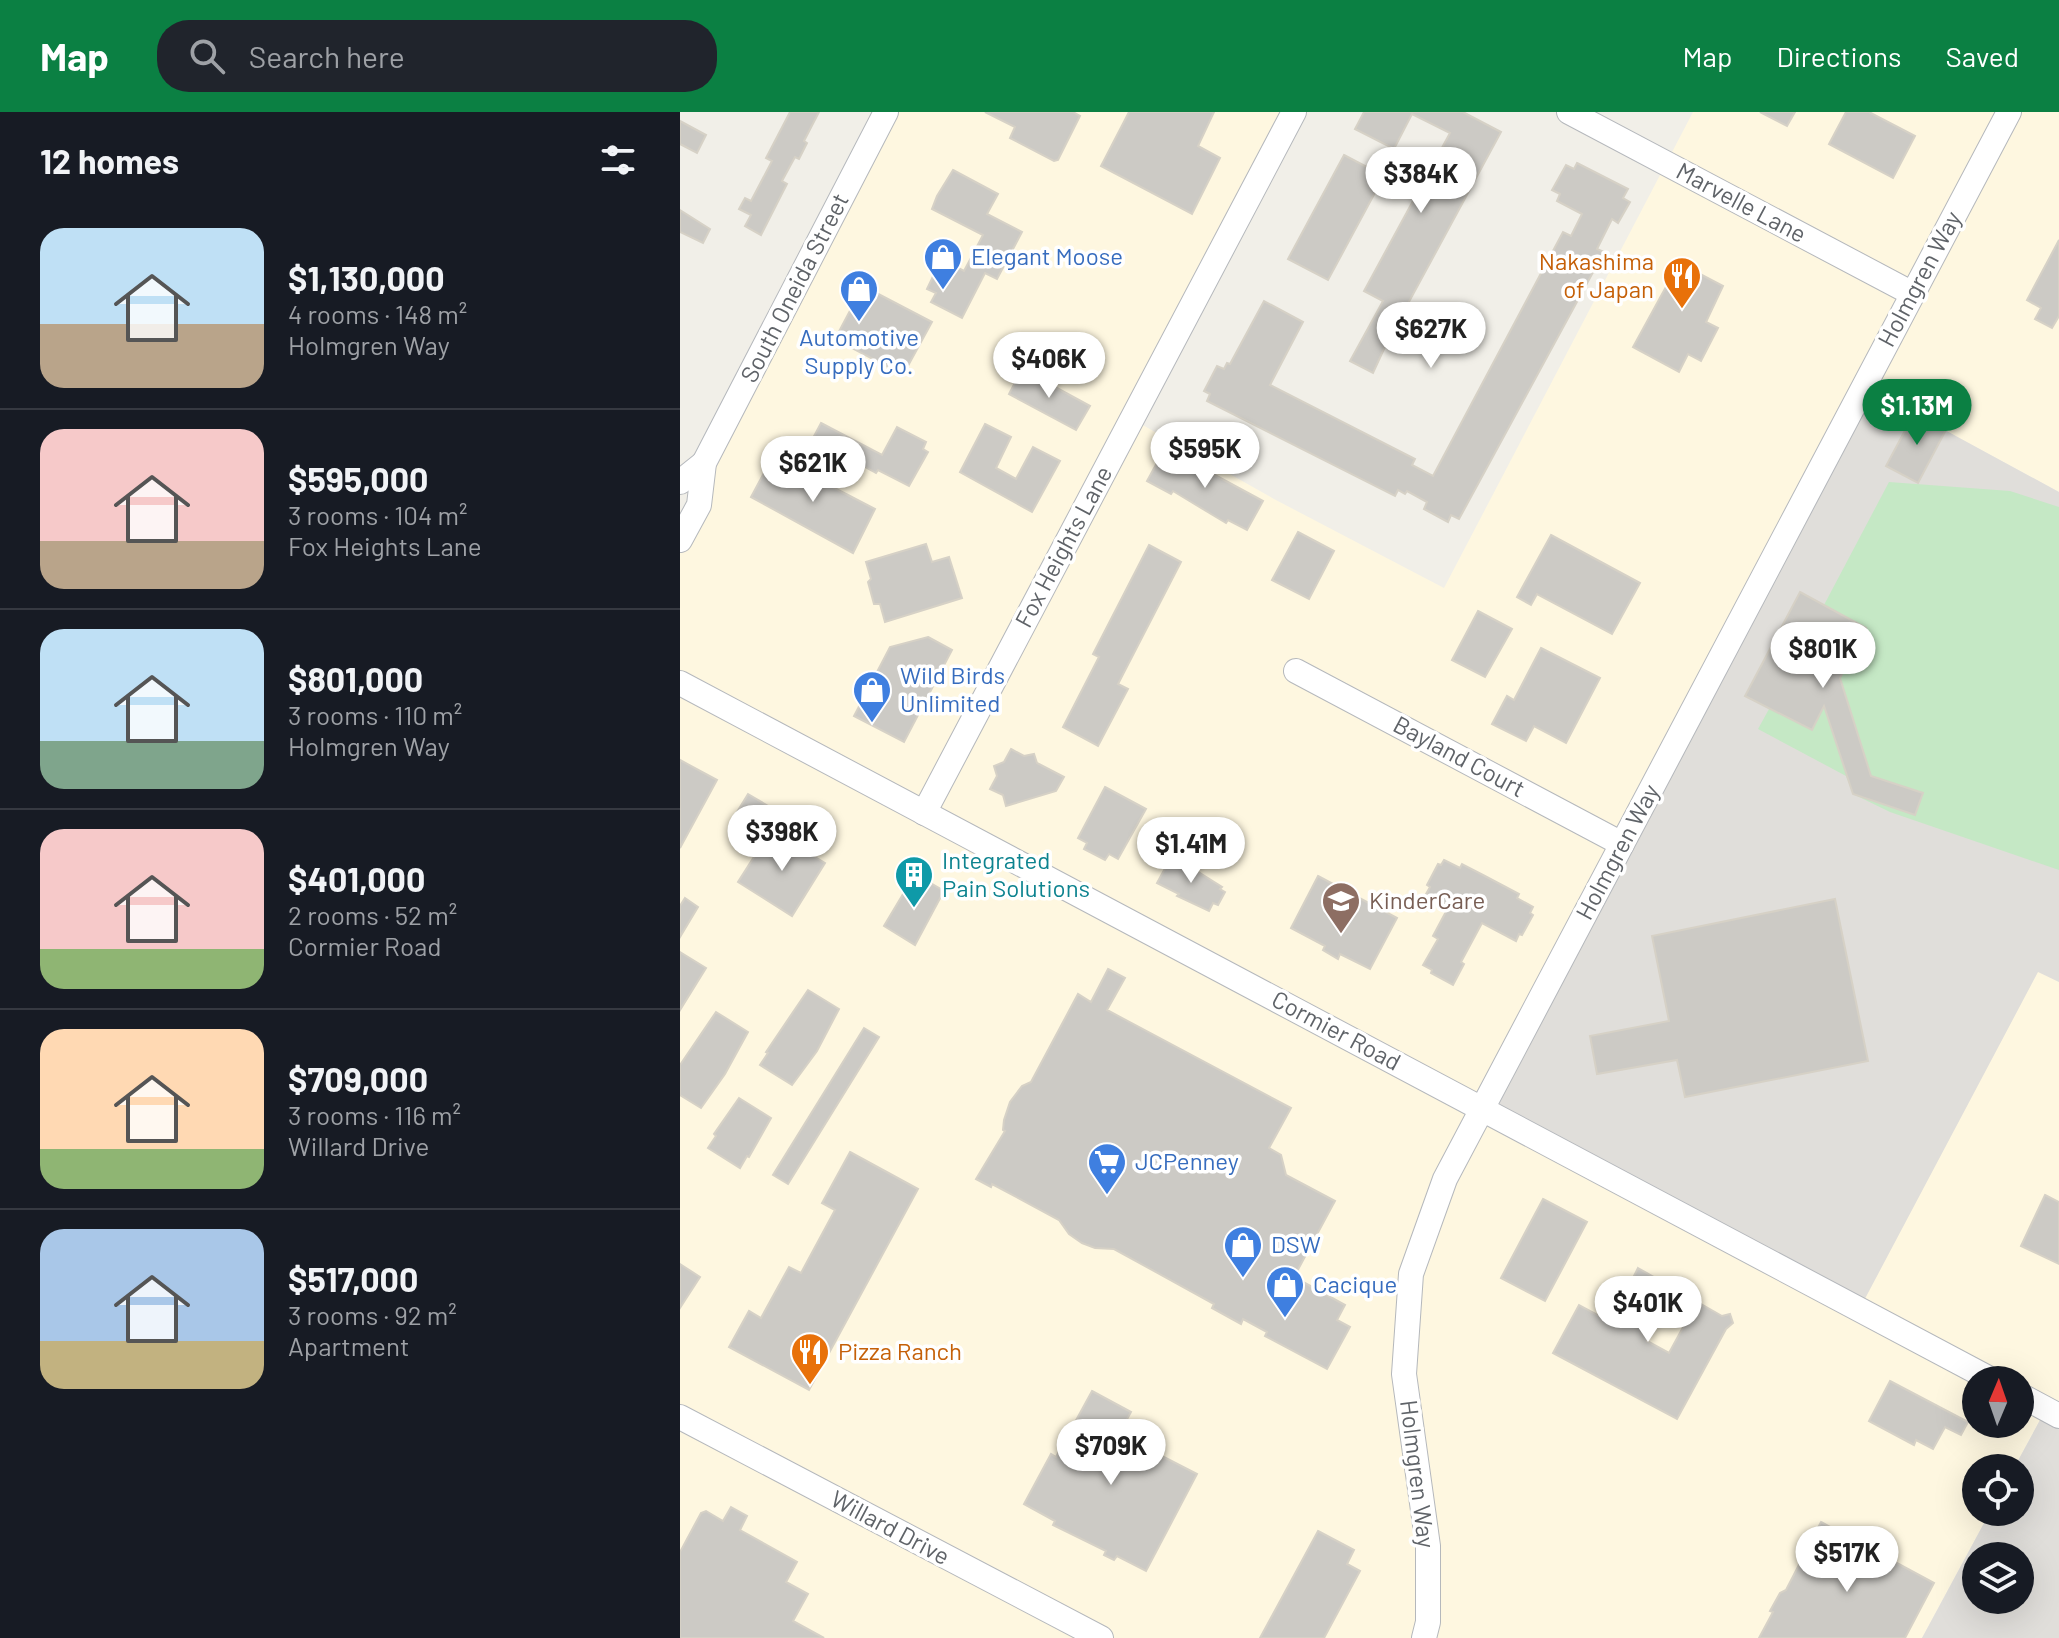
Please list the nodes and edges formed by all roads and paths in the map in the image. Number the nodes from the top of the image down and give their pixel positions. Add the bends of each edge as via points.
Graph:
1 (886, 112) edge
2 (1294, 112) edge
3 (1569, 112) edge
4 (2009, 112) edge
5 (1913, 294) junction
6 (704, 463) junction
7 (680, 482) edge
8 (680, 540) edge
9 (1296, 671) dead end
10 (680, 683) edge
11 (924, 813) junction
12 (1622, 844) junction
13 (1482, 1109) junction
14 (1966, 1366) edge
15 (2034, 1403) edge
16 (2059, 1416) edge
17 (680, 1417) edge
18 (1101, 1638) edge
19 (1424, 1638) edge

1 - 6 street, South Oneida Street
2 - 11 street, Fox Heights Lane
3 - 5 street, Marvelle Lane
4 - 5 street, Holmgren Way
5 - 12 street, Holmgren Way
6 - 7 street, South Oneida Street
6 - 8 street, South Oneida Street via 699,505
9 - 12 street, Bayland Court
10 - 11 street, Cormier Road
11 - 13 street, Cormier Road
12 - 13 street, Holmgren Way
13 - 14 street, Cormier Road
13 - 19 street, Holmgren Way via 1445,1179 1411,1274 1404,1374 1428,1546
15 - 16 street
17 - 18 street, Willard Drive

